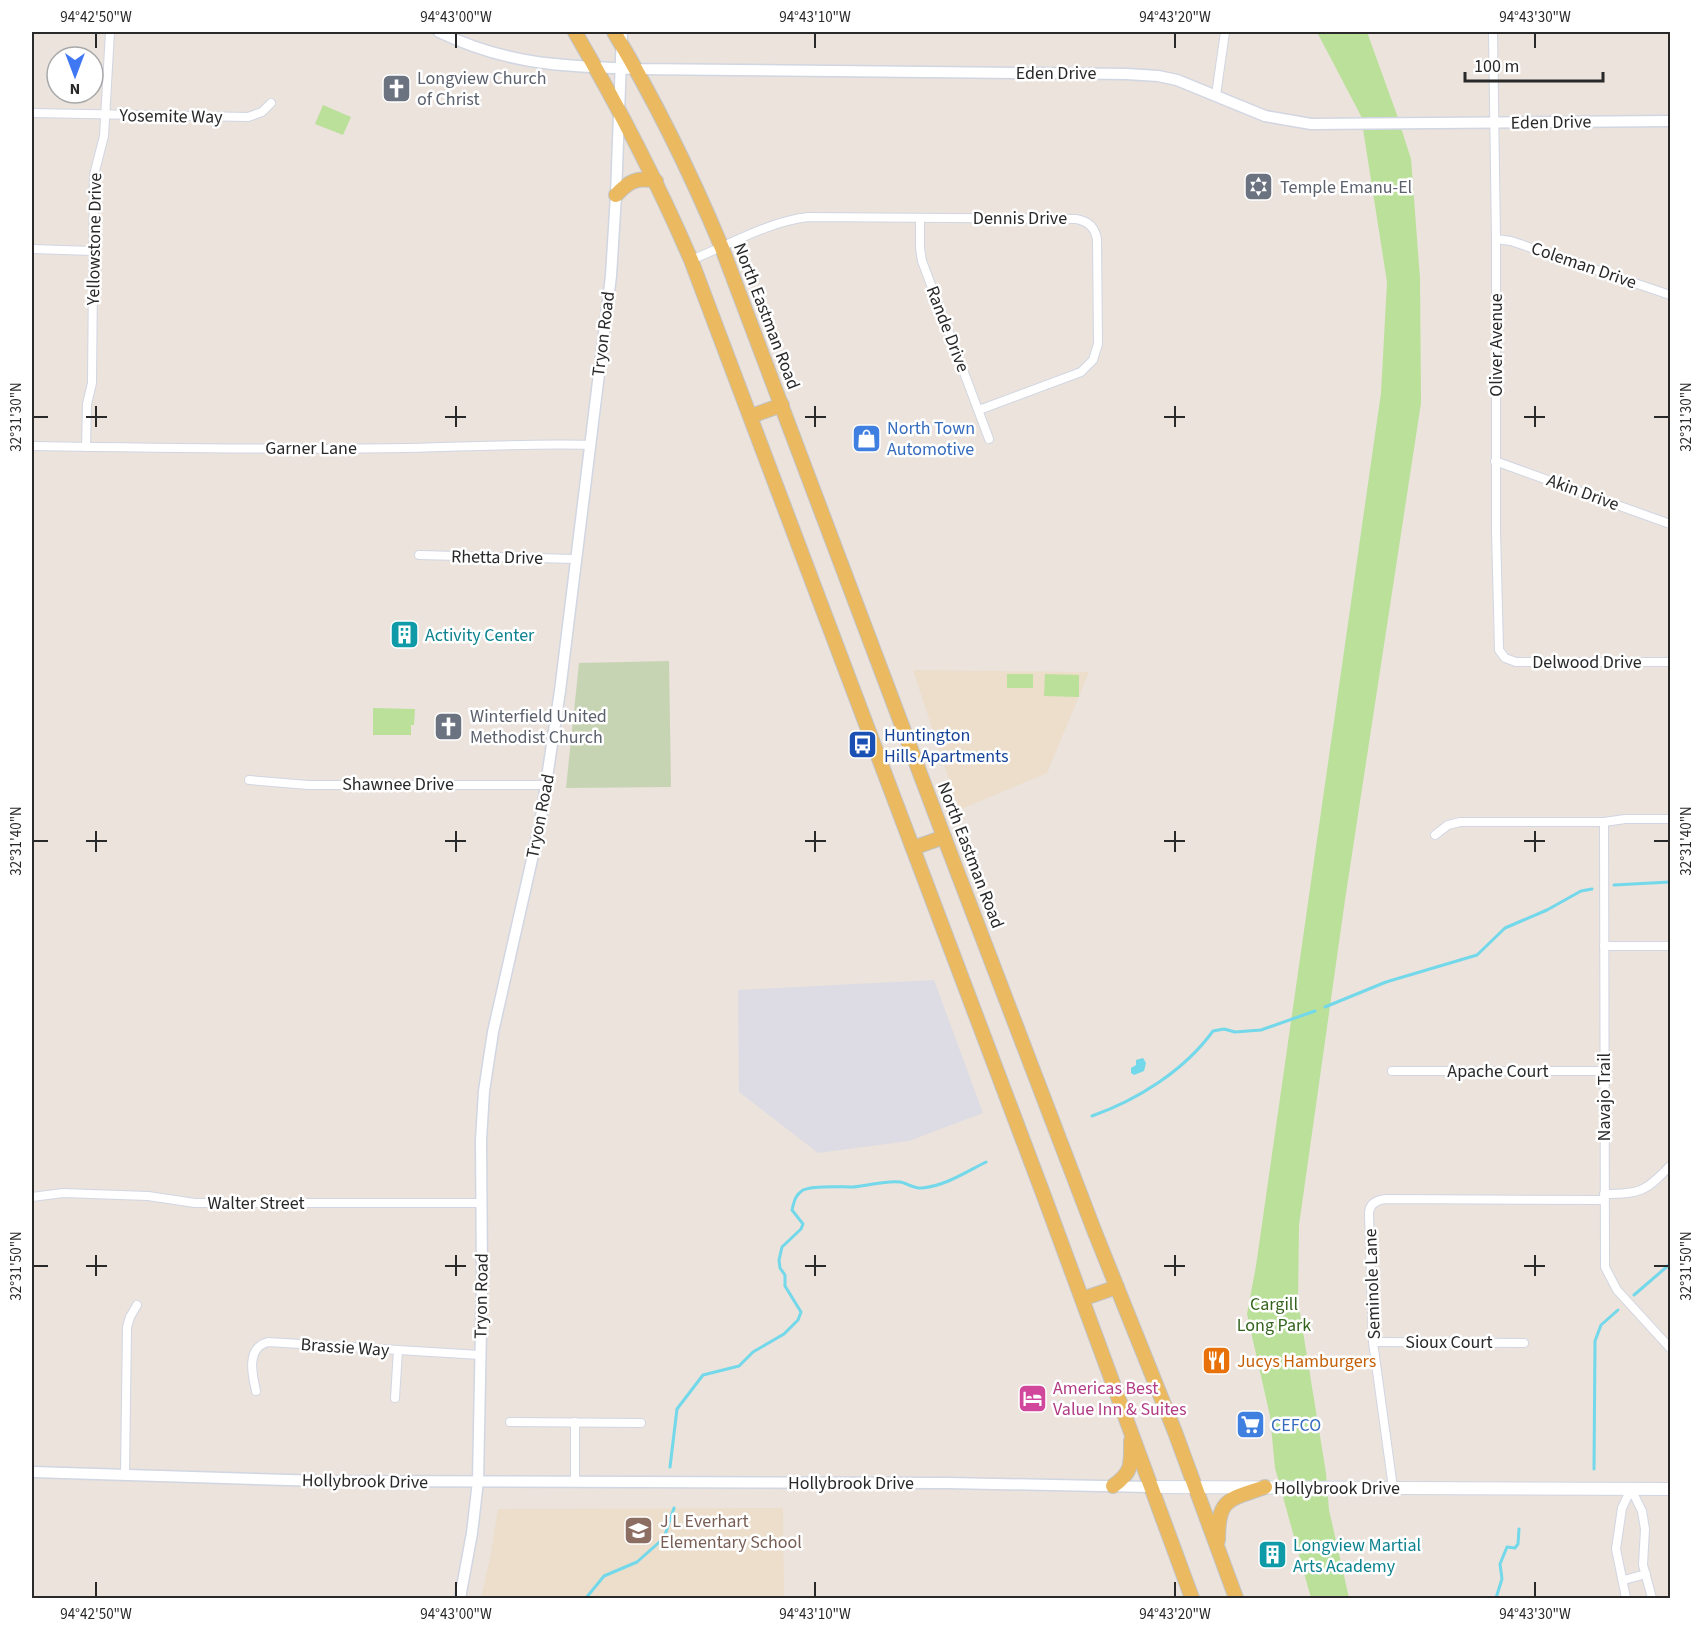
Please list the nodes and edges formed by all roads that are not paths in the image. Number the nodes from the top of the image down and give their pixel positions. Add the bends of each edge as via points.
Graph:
1 (110, 32) edge
2 (439, 32) edge
3 (575, 32) edge
4 (1225, 32) edge
5 (1493, 32) edge
6 (619, 36) edge
7 (596, 68) junction
8 (620, 69) junction
9 (636, 69) junction
10 (1216, 95) junction
11 (271, 103) dead end
12 (619, 107) junction
13 (32, 113) edge
14 (105, 115) junction
15 (1671, 121) edge
16 (1495, 123) junction
17 (656, 181) junction
18 (616, 195) junction
19 (920, 218) junction
20 (1496, 239) junction
21 (723, 248) junction
22 (32, 249) edge
23 (93, 251) junction
24 (691, 261) junction
25 (1671, 295) edge
26 (782, 405) junction
27 (979, 410) junction
28 (751, 416) junction
29 (989, 438) dead end
30 (590, 445) junction
31 (32, 446) edge
32 (86, 447) junction
33 (1495, 461) junction
34 (1671, 524) edge
35 (419, 555) dead end
36 (575, 559) junction
37 (1504, 658) joint
38 (1671, 662) edge
39 (249, 780) dead end
40 (546, 785) junction
41 (1671, 819) edge
42 (1604, 822) junction
43 (1435, 835) dead end
44 (944, 837) junction
45 (913, 848) junction
46 (1604, 946) junction
47 (1671, 946) edge
48 (1392, 1071) dead end
49 (1604, 1071) junction
50 (1671, 1166) edge
51 (32, 1197) edge
52 (1604, 1197) junction
53 (482, 1203) junction
54 (1117, 1287) junction
55 (1082, 1299) junction
56 (137, 1305) dead end
57 (1373, 1342) junction
58 (1524, 1343) dead end
59 (1671, 1348) edge
60 (398, 1350) junction
61 (480, 1355) junction
62 (256, 1391) dead end
63 (396, 1398) dead end
64 (510, 1422) dead end
65 (575, 1422) junction
66 (641, 1423) dead end
67 (1131, 1433) junction
68 (32, 1472) edge
69 (125, 1474) junction
70 (478, 1481) junction
71 (575, 1482) junction
72 (1113, 1486) junction
73 (1151, 1487) junction
74 (1195, 1487) junction
75 (1265, 1487) junction
76 (1393, 1488) junction
77 (1631, 1489) junction
78 (1671, 1489) edge
79 (1218, 1548) junction
80 (1646, 1574) junction
81 (1624, 1580) junction
82 (460, 1599) edge
83 (1192, 1599) edge
84 (1236, 1599) edge
85 (1626, 1599) edge
86 (1652, 1599) edge

1 - 14 street, Yellowstone Drive
2 - 7 street, Eden Drive via 516,60
3 - 7 main road
4 - 10 street
5 - 16 street, Oliver Avenue
6 - 8 street, Tryon Road
6 - 9 main road, North Eastman Road
7 - 8 street, Eden Drive
7 - 12 main road
8 - 9 street, Eden Drive
8 - 12 street, Tryon Road
9 - 10 street, Eden Drive via 1127,74 1167,77
9 - 21 main road, North Eastman Road
10 - 16 street, Eden Drive via 1265,116 1300,123
11 - 14 street, Yosemite Way via 262,112 248,117
12 - 17 main road
12 - 18 street, Tryon Road
13 - 14 street, Yosemite Way
14 - 23 street, Yellowstone Drive via 94,175
15 - 16 street, Eden Drive
16 - 20 street, Oliver Avenue
17 - 18 main road via 631,181
17 - 24 main road
18 - 30 street, Tryon Road
19 - 21 street, Dennis Drive via 802,218 774,225
19 - 27 street, Rande Drive via 921,257
19 - 27 street, Dennis Drive via 1076,219 1088,222 1096,231 1098,344 1091,363 1077,373
20 - 25 street, Coleman Drive
20 - 33 street, Oliver Avenue
21 - 24 street, Dennis Drive
21 - 26 main road, North Eastman Road
22 - 23 street
23 - 32 street, Yellowstone Drive via 92,383 87,404
24 - 28 main road
26 - 28 main road
26 - 44 main road, North Eastman Road
27 - 29 street, Rande Drive
28 - 45 main road
30 - 32 street, Garner Lane
30 - 36 street, Tryon Road
31 - 32 street, Garner Lane
33 - 34 street, Akin Drive
33 - 37 street, Oliver Avenue via 1498,646
35 - 36 street, Rhetta Drive
36 - 40 street, Tryon Road
37 - 38 street, Delwood Drive via 1516,662
39 - 40 street, Shawnee Drive via 308,785
40 - 53 street, Tryon Road via 489,1055 482,1122
41 - 42 street
42 - 43 street via 1460,822
42 - 46 street, Navajo Trail
44 - 45 main road
44 - 54 main road, North Eastman Road
45 - 55 main road
46 - 47 street
46 - 49 street, Navajo Trail
48 - 49 street, Apache Court
49 - 52 street, Navajo Trail
50 - 52 street, Seminole Lane via 1639,1192
51 - 53 street, Walter Street via 63,1193 148,1196 195,1203
52 - 57 street, Seminole Lane via 1374,1202 1369,1212
52 - 59 street, Navajo Trail via 1607,1275
53 - 61 street, Tryon Road
54 - 55 main road
54 - 74 main road, North Eastman Road
55 - 67 main road
56 - 69 street via 127,1327
57 - 58 street, Sioux Court
57 - 76 street, Seminole Lane
60 - 61 street, Brassie Way
60 - 62 street, Brassie Way via 265,1342 253,1355
60 - 63 street
61 - 70 street, Tryon Road
64 - 65 street
65 - 66 street
65 - 71 street
67 - 72 main road via 1130,1468
67 - 73 main road
68 - 69 street, Hollybrook Drive
69 - 70 street, Hollybrook Drive via 322,1481
70 - 71 street, Hollybrook Drive
70 - 82 street, Tryon Road
71 - 72 street, Hollybrook Drive
72 - 73 street, Hollybrook Drive
73 - 74 main road, Hollybrook Drive
73 - 83 main road
74 - 75 main road, Hollybrook Drive
74 - 79 main road, North Eastman Road
75 - 76 main road, Hollybrook Drive
75 - 79 main road via 1231,1500 1222,1510
76 - 77 main road, Hollybrook Drive
77 - 78 main road, Hollybrook Drive
77 - 80 street via 1642,1511
77 - 81 street via 1622,1508 1617,1549
79 - 84 main road, North Eastman Road
80 - 81 street
80 - 86 street
81 - 85 street

